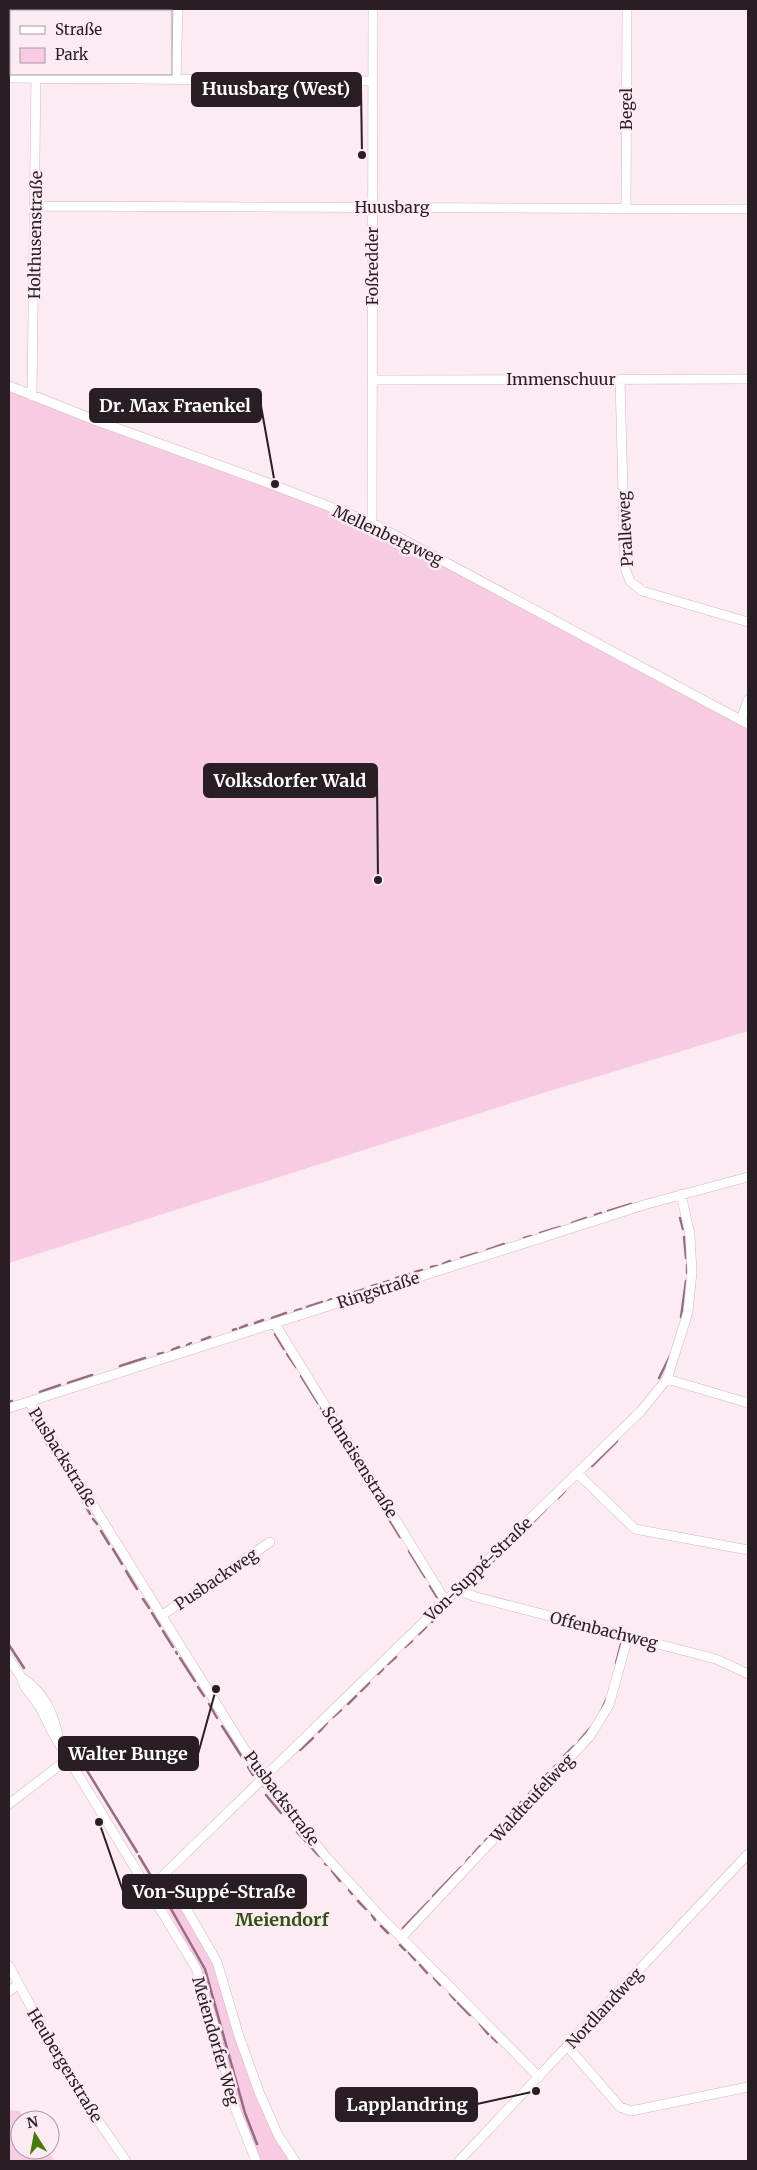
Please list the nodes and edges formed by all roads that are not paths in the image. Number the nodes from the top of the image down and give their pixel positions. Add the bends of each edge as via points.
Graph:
1 (178, 9) edge
2 (373, 9) edge
3 (627, 9) edge
4 (36, 76) edge
5 (9, 78) edge
6 (176, 78) junction
7 (373, 81) junction
8 (36, 206) junction
9 (372, 206) junction
10 (626, 208) junction
11 (748, 209) edge
12 (620, 379) junction
13 (748, 379) edge
14 (373, 380) junction
15 (9, 386) edge
16 (32, 396) junction
17 (372, 523) junction
18 (748, 622) edge
19 (748, 700) edge
20 (745, 722) edge
21 (748, 1177) edge
22 (681, 1194) junction
23 (275, 1324) junction
24 (667, 1379) junction
25 (29, 1402) junction
26 (748, 1403) edge
27 (9, 1408) edge
28 (577, 1473) junction
29 (270, 1542) dead end
30 (748, 1550) edge
31 (458, 1590) junction
32 (445, 1600) junction
33 (162, 1616) junction
34 (628, 1637) junction
35 (9, 1659) edge
36 (748, 1674) edge
37 (68, 1758) junction
38 (263, 1779) junction
39 (9, 1804) edge
40 (748, 1854) edge
41 (166, 1874) junction
42 (149, 1889) junction
43 (401, 1938) junction
44 (9, 1966) edge
45 (18, 1985) junction
46 (9, 1991) edge
47 (568, 2046) junction
48 (538, 2078) junction
49 (748, 2087) edge
50 (126, 2161) edge
51 (256, 2161) edge
52 (295, 2161) edge
53 (459, 2161) edge

1 - 6 street
2 - 7 street, Foßredder
3 - 10 street, Begel
4 - 5 street
4 - 6 street
4 - 8 street, Holthusenstraße
6 - 7 street
7 - 9 street, Foßredder
8 - 9 street, Huusbarg
8 - 16 street, Holthusenstraße
9 - 10 street, Huusbarg
9 - 14 street, Foßredder
10 - 11 street, Huusbarg
12 - 13 street, Immenschuur
12 - 14 street, Immenschuur
12 - 18 street, Pralleweg via 625,568 630,581 642,591
14 - 17 street, Foßredder
15 - 16 street, Mellenbergweg
16 - 17 street, Mellenbergweg
17 - 20 street, Mellenbergweg
19 - 20 street
21 - 22 street, Ringstraße
22 - 23 street, Ringstraße
22 - 24 street, Von-Suppé-Straße via 690,1235 692,1272 688,1312
23 - 25 street, Ringstraße
23 - 32 street, Schneisenstraße
24 - 26 street
24 - 28 street, Von-Suppé-Straße via 641,1411
25 - 27 street, Ringstraße
25 - 33 street, Pusbackstraße
28 - 30 street via 635,1529
28 - 31 street, Von-Suppé-Straße
29 - 33 street, Pusbackweg
31 - 32 street, Von-Suppé-Straße
31 - 34 street, Offenbachweg
32 - 38 street, Von-Suppé-Straße
33 - 38 street, Pusbackstraße
34 - 36 street, Offenbachweg via 716,1659
34 - 43 street, Waldteufelweg via 609,1705 590,1736
35 - 37 street, Meiendorfer Weg via 21,1677 47,1702 60,1745
37 - 39 street
37 - 42 street, Meiendorfer Weg
38 - 41 street, Von-Suppé-Straße
38 - 43 street, Pusbackstraße via 328,1859
40 - 47 street, Nordlandweg
41 - 42 street, Von-Suppé-Straße
41 - 52 street, Meiendorfer Weg via 217,1962 259,2092 278,2135
42 - 51 street, Meiendorfer Weg via 196,1968 234,2105
43 - 48 street, Pusbackstraße
44 - 45 street, Heubergerstraße
45 - 46 street
45 - 50 street, Heubergerstraße via 71,2082
47 - 48 street, Nordlandweg
47 - 49 street via 620,2107 631,2111
48 - 53 street, Nordlandweg

